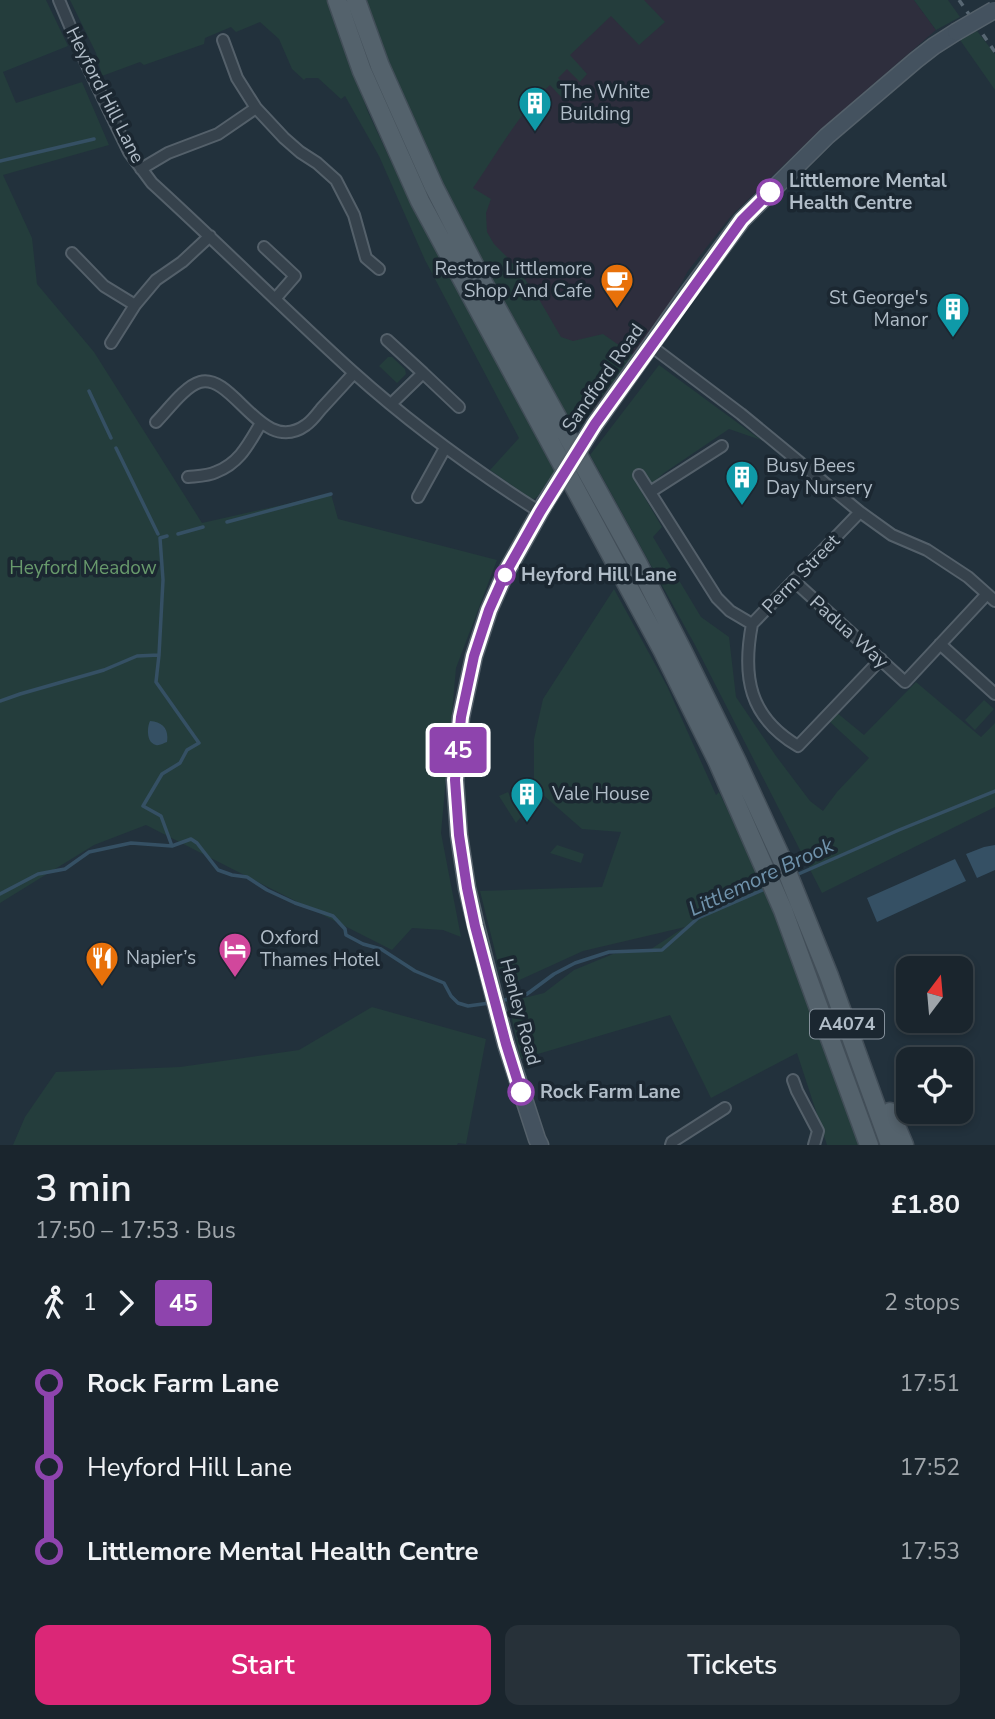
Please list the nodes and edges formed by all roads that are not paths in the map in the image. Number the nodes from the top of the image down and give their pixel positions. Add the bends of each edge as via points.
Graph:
1 (59, 0) edge
2 (337, 0) edge
3 (356, 0) edge
4 (994, 9) edge
5 (223, 40) dead end
6 (256, 108) junction
7 (141, 169) junction
8 (210, 236) junction
9 (264, 247) dead end
10 (72, 253) dead end
11 (379, 268) dead end
12 (275, 299) junction
13 (135, 305) junction
14 (387, 340) dead end
15 (111, 343) dead end
16 (651, 346) junction
17 (354, 373) junction
18 (423, 373) junction
19 (391, 404) junction
20 (459, 407) dead end
21 (156, 422) dead end
22 (261, 423) junction
23 (722, 446) dead end
24 (445, 448) junction
25 (639, 475) dead end
26 (188, 477) dead end
27 (650, 492) junction
28 (418, 497) dead end
29 (543, 507) junction
30 (860, 512) junction
31 (794, 581) junction
32 (991, 597) edge
33 (752, 624) junction
34 (940, 644) junction
35 (881, 659) junction
36 (995, 694) edge
37 (467, 888) joint
38 (791, 907) junction
39 (842, 1011) junction
40 (793, 1080) dead end
41 (725, 1108) dead end
42 (540, 1145) edge
43 (671, 1145) edge
44 (814, 1145) edge
45 (869, 1145) edge
46 (890, 1145) edge
47 (904, 1145) edge

1 - 7 street, Heyford Hill Lane
2 - 38 main road, A4074 via 362,71 420,201 663,651 765,868
3 - 38 main road, A4074 via 434,187 660,606 737,762 783,862
4 - 16 street, Sandford Road, bridge via 916,60 827,136 742,220
5 - 6 street via 237,78
6 - 7 street via 218,134
6 - 11 street via 284,138 336,180 354,215 366,258
7 - 8 street, Heyford Hill Lane
8 - 12 street, Heyford Hill Lane
8 - 13 street
9 - 12 street via 295,276
10 - 13 street via 104,286
12 - 17 street, Heyford Hill Lane
13 - 15 street
14 - 18 street
16 - 29 street, Sandford Road, bridge
16 - 30 street
17 - 19 street, Heyford Hill Lane
17 - 22 street via 306,426 279,432
18 - 19 street
18 - 20 street
19 - 24 street, Heyford Hill Lane
21 - 22 street via 190,387 202,381 218,384
22 - 26 street via 243,455 229,466 214,474
23 - 27 street
24 - 28 street
24 - 29 street, Heyford Hill Lane via 489,479
25 - 27 street
27 - 33 street via 717,598
29 - 37 street, Sandford Road via 489,610 461,717 455,780
30 - 31 street, Perm Street
30 - 32 street via 892,535 927,550
31 - 33 street, Perm Street
31 - 35 street, Padua Way
32 - 34 street
33 - 35 street, Perm Street via 748,675 754,699 769,724 798,746
34 - 35 street, Padua Way via 905,682
34 - 36 street
37 - 42 street, Henley Road via 506,1044
38 - 39 main road, A4074
38 - 45 main road, A4074
39 - 46 main road, A4074
39 - 47 main road
40 - 44 street via 818,1131
41 - 43 street

